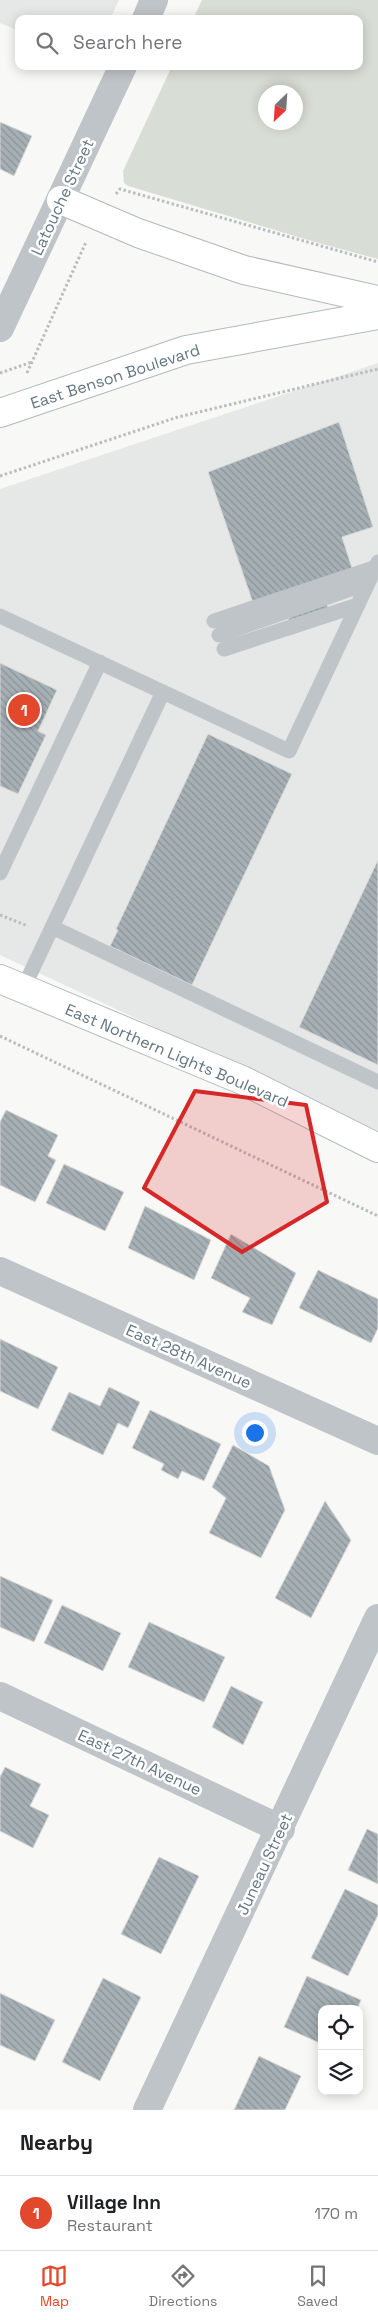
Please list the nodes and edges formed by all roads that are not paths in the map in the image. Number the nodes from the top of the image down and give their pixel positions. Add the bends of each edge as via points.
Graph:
1 (154, 0) edge
2 (148, 15) edge
3 (121, 70) edge
4 (61, 200) junction
5 (378, 300) edge
6 (378, 315) edge
7 (0, 328) edge
8 (0, 413) edge
9 (377, 564) edge
10 (368, 583) junction
11 (358, 605) junction
12 (0, 616) edge
13 (219, 635) junction
14 (100, 662) junction
15 (163, 692) junction
16 (0, 873) edge
17 (52, 927) junction
18 (11, 984) edge
19 (378, 1082) edge
20 (378, 1148) edge
21 (0, 1271) edge
22 (378, 1441) edge
23 (378, 1618) edge
24 (0, 1696) edge
25 (281, 1829) junction
26 (147, 2110) edge

1 - 2 street
3 - 4 street, Latouche Street
4 - 5 main road via 138,233 244,270
4 - 7 street, Latouche Street
6 - 8 main road, East Benson Boulevard via 186,350
9 - 10 lane
9 - 13 lane
10 - 11 lane
10 - 13 lane
11 - 13 lane
11 - 15 lane via 289,752
12 - 14 lane
14 - 15 lane
14 - 16 lane
15 - 17 lane
17 - 18 lane
17 - 19 lane
18 - 20 main road, East Northern Lights Boulevard via 242,1080
21 - 22 street, East 28th Avenue
23 - 25 street, Juneau Street
24 - 25 street, East 27th Avenue
25 - 26 street, Juneau Street

